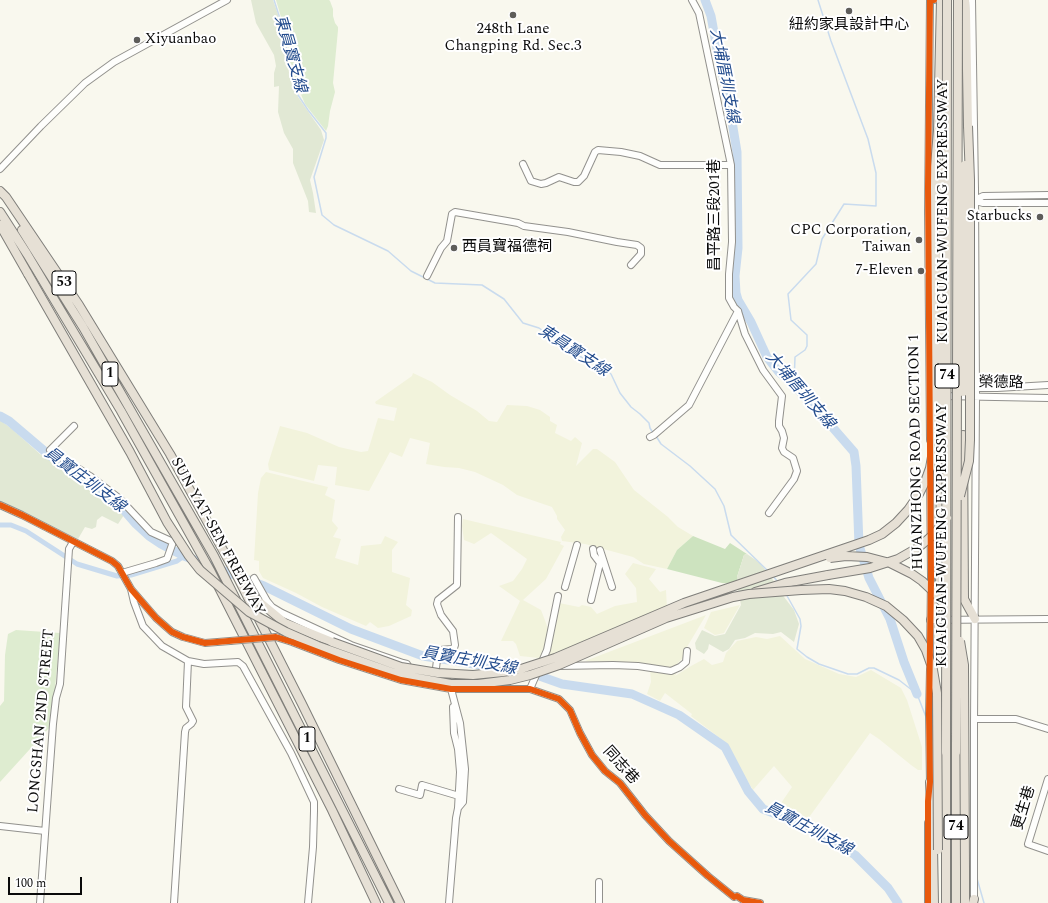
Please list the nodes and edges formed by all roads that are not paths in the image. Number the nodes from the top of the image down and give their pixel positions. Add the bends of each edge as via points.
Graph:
1 (227, 0) edge
2 (692, 0) edge
3 (930, 0) edge
4 (934, 0) edge
5 (941, 0) edge
6 (947, 0) edge
7 (958, 0) edge
8 (965, 0) edge
9 (972, 0) edge
10 (968, 126) junction
11 (938, 130) junction
12 (523, 164) dead end
13 (731, 165) junction
14 (0, 169) edge
15 (0, 191) edge
16 (1048, 195) edge
17 (0, 197) edge
18 (928, 200) junction
19 (975, 200) junction
20 (1048, 203) edge
21 (0, 212) edge
22 (0, 225) edge
23 (631, 265) dead end
24 (427, 276) dead end
25 (738, 311) junction
26 (1048, 385) edge
27 (929, 388) junction
28 (976, 388) junction
29 (929, 396) junction
30 (976, 396) junction
31 (1048, 398) edge
32 (74, 426) dead end
33 (650, 437) dead end
34 (0, 505) edge
35 (769, 513) dead end
36 (458, 517) dead end
37 (73, 542) junction
38 (577, 545) dead end
39 (593, 549) dead end
40 (600, 550) dead end
41 (814, 560) junction
42 (236, 571) junction
43 (123, 575) junction
44 (254, 578) dead end
45 (565, 587) dead end
46 (612, 587) dead end
47 (131, 589) junction
48 (749, 594) junction
49 (558, 596) dead end
50 (591, 600) dead end
51 (263, 601) junction
52 (975, 619) junction
53 (1048, 619) edge
54 (931, 620) junction
55 (687, 651) dead end
56 (188, 661) junction
57 (539, 665) junction
58 (411, 681) junction
59 (435, 686) junction
60 (451, 689) junction
61 (530, 689) junction
62 (974, 719) junction
63 (1048, 729) edge
64 (1048, 779) edge
65 (930, 782) junction
66 (399, 789) dead end
67 (459, 796) junction
68 (1045, 800) edge
69 (458, 808) junction
70 (0, 826) edge
71 (45, 831) junction
72 (1048, 851) edge
73 (599, 882) dead end
74 (974, 902) edge
75 (40, 903) edge
76 (174, 903) edge
77 (308, 903) edge
78 (375, 903) edge
79 (389, 903) edge
80 (400, 903) edge
81 (450, 903) edge
82 (599, 903) edge
83 (760, 903) edge
84 (928, 903) edge
85 (934, 903) edge
86 (938, 903) edge
87 (946, 903) edge
88 (956, 903) edge
89 (965, 903) edge

1 - 14 street via 114,62 86,83
2 - 13 street, 昌平路三段201巷 via 699,13
3 - 4 street
3 - 18 street, HUANZHONG ROAD SECTION 1
5 - 11 highway, 74
6 - 87 highway, KUAIGUAN-WUFENG EXPRESSWAY / 74, bridge
7 - 88 highway, KUAIGUAN-WUFENG EXPRESSWAY / 74, bridge
8 - 10 highway, 74
9 - 19 street
10 - 48 highway, bridge via 970,440 969,461 960,495 950,515 934,534 919,547 898,559 870,568 784,583
10 - 52 highway, 74, bridge via 964,175 964,598
11 - 41 highway, bridge via 935,166 933,434 930,468 919,494 908,510 882,534
11 - 54 highway, 74, bridge via 941,174 940,595
12 - 13 street via 531,180 541,184 559,177 578,182 598,150 640,156 660,165
13 - 25 street, 昌平路三段201巷 via 732,242 729,298
15 - 42 highway, 53 via 79,305 151,421 224,554
16 - 19 street via 983,196
17 - 79 highway, SUN YAT-SEN FREEWAY / 1 via 83,327 214,556
18 - 19 street
18 - 27 street, HUANZHONG ROAD SECTION 1
19 - 20 street via 983,203
19 - 28 street
21 - 78 highway, SUN YAT-SEN FREEWAY / 1 via 121,411 211,572 328,803
22 - 48 highway, bridge via 182,548 200,570 249,612 294,636 412,678 451,684 490,683 530,675 666,618
23 - 24 street via 641,254 641,248 637,244 455,212 452,214 447,241
25 - 33 street via 689,405
25 - 35 street, 昌平路三段201巷 via 745,334 763,370 782,396 779,421 784,438 782,448 793,458 797,471
26 - 28 street, 榮德路
27 - 28 street, 榮德路
27 - 29 street, HUANZHONG ROAD SECTION 1
28 - 30 street
29 - 30 street, 榮德路
29 - 54 street, HUANZHONG ROAD SECTION 1
30 - 31 street, 榮德路
30 - 52 street
32 - 43 street via 50,450 120,499 150,532 173,542 167,559
34 - 37 street
36 - 59 street via 457,585 438,600 437,604 441,615 453,631 455,645 452,650 440,650 437,654
37 - 43 street via 112,561
37 - 71 street, LONGSHAN 2ND STREET via 68,558 60,684 53,724
38 - 45 street
39 - 50 street via 600,563
40 - 46 street
41 - 51 highway, bridge via 684,603 555,658 521,669 463,675 401,666 332,642 285,623
41 - 89 highway, bridge via 855,556 890,563 925,583 939,598 954,623 964,665
42 - 51 highway via 249,590
42 - 80 highway, 53 via 248,600
43 - 47 street
44 - 51 street
47 - 56 street via 143,626 162,646
47 - 58 street, 同志巷, bridge via 172,632 195,641 205,643 276,637 372,672
48 - 86 highway, bridge via 829,589 845,591 886,606 918,636 933,670 937,694
49 - 57 street via 547,650
51 - 58 street via 282,613 352,644 407,664
52 - 53 street
52 - 54 street
52 - 62 street
54 - 65 street, HUANZHONG ROAD SECTION 1
55 - 57 street via 686,662 671,671 638,666
56 - 76 street via 186,708 193,720 185,732
56 - 77 street via 204,664 238,662 243,666 291,752 314,802
57 - 61 street
58 - 59 street, 同志巷
59 - 60 street, 同志巷
60 - 61 street, 同志巷
60 - 67 street via 460,772
60 - 69 street via 460,723 465,769 463,802
61 - 83 street, 同志巷 via 559,700 570,710 592,755 605,771 620,783 668,841 734,896
62 - 63 street via 1016,719
62 - 74 street
64 - 68 street, 更生巷
65 - 84 street, HUANZHONG ROAD SECTION 1
65 - 85 highway, 74
66 - 67 street via 420,795 422,785
67 - 69 street
68 - 72 street, 更生巷 via 1028,844
69 - 81 street
70 - 71 street
71 - 75 street, LONGSHAN 2ND STREET
73 - 82 street

